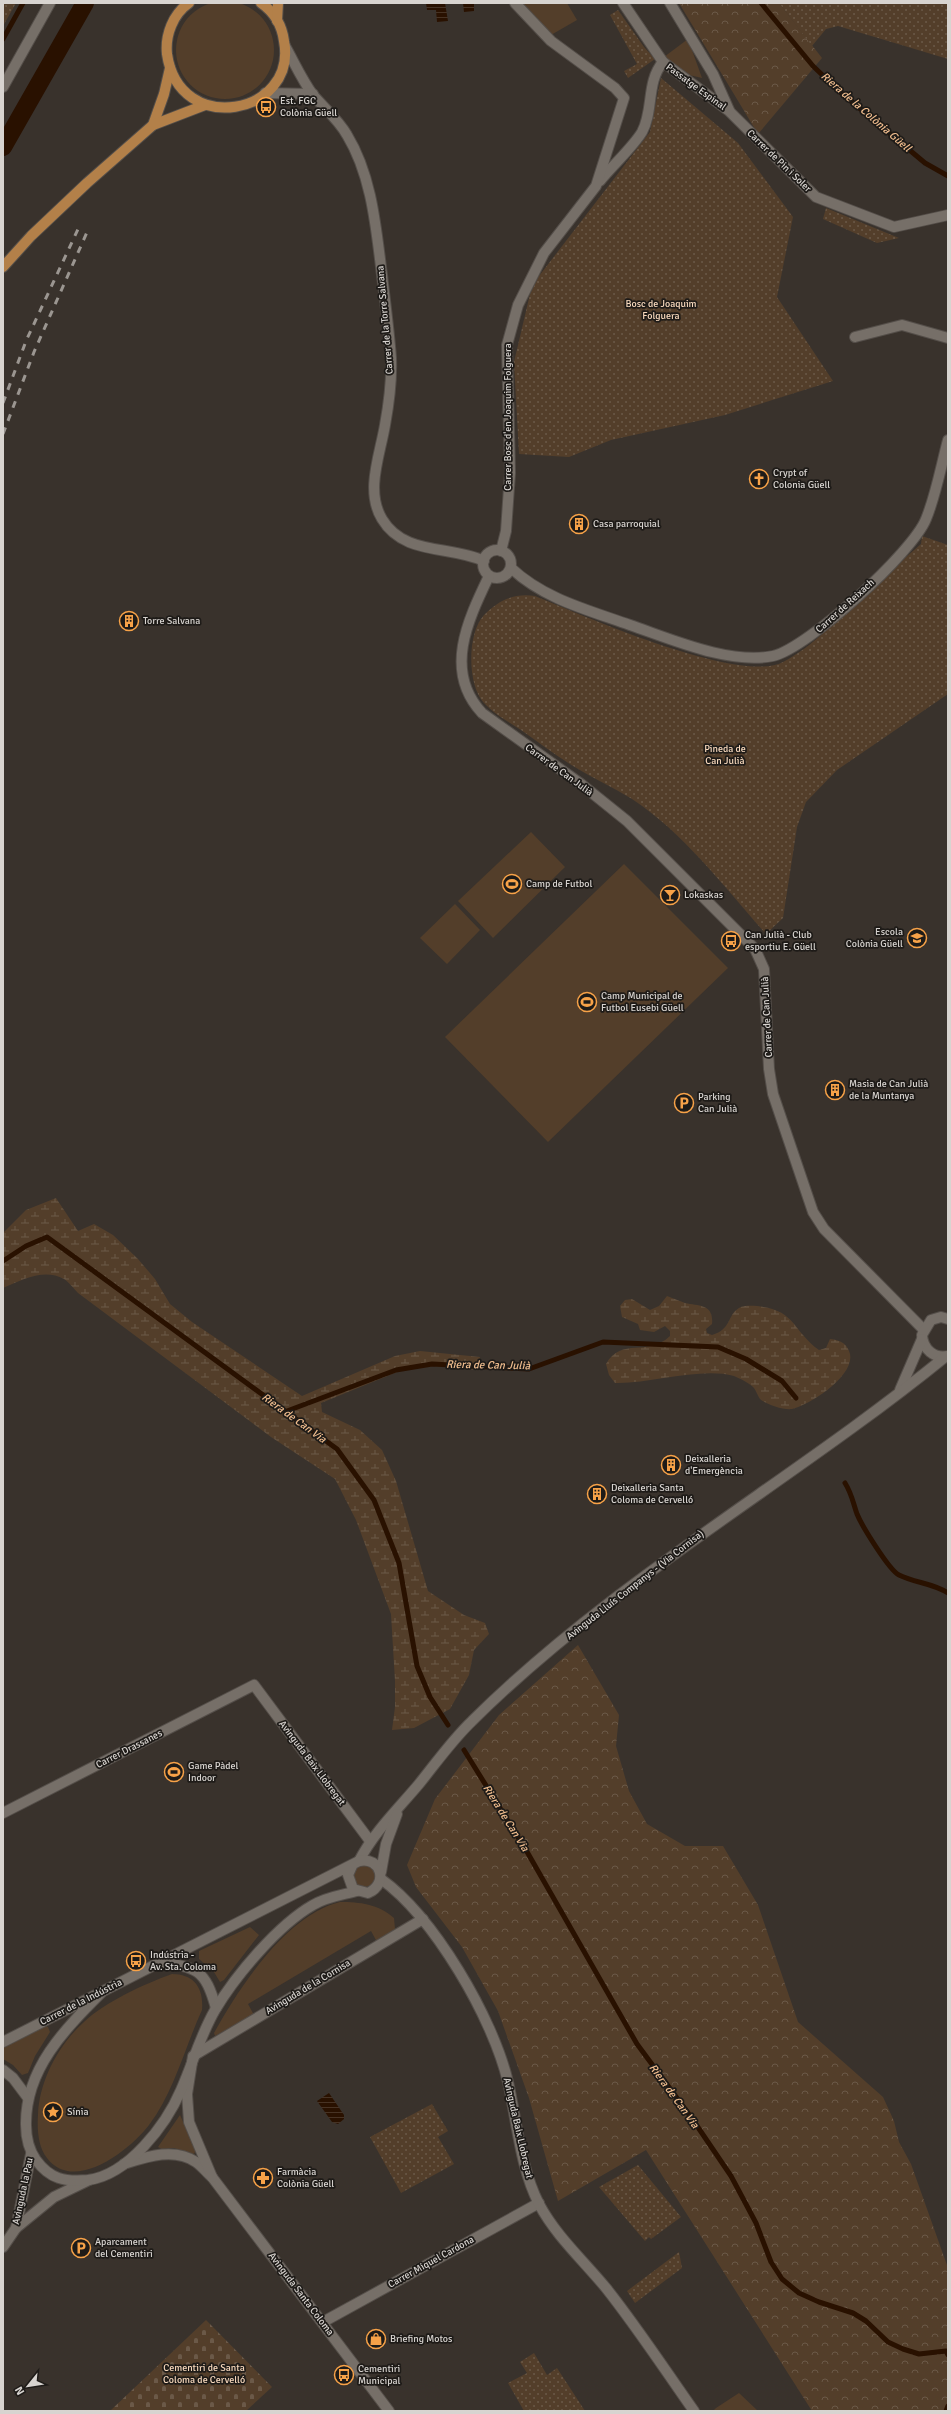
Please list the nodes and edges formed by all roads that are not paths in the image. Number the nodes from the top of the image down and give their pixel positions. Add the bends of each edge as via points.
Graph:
1 (50, 3) edge
2 (189, 3) edge
3 (262, 3) edge
4 (278, 3) edge
5 (515, 3) edge
6 (623, 3) edge
7 (670, 3) edge
8 (277, 21) junction
9 (285, 46) junction
10 (663, 62) junction
11 (170, 67) junction
12 (3, 87) edge
13 (266, 93) junction
14 (313, 94) junction
15 (205, 105) junction
16 (730, 111) junction
17 (153, 125) junction
18 (596, 186) junction
19 (948, 215) edge
20 (3, 268) edge
21 (855, 337) dead end
22 (948, 338) edge
23 (948, 440) edge
24 (501, 551) junction
25 (484, 561) junction
26 (511, 568) junction
27 (489, 576) junction
28 (948, 1319) edge
29 (923, 1334) junction
30 (947, 1356) edge
31 (899, 1392) junction
32 (254, 1685) joint
33 (400, 1808) junction
34 (3, 1813) edge
35 (370, 1840) junction
36 (355, 1863) junction
37 (381, 1875) junction
38 (358, 1891) junction
39 (423, 1919) junction
40 (158, 1962) junction
41 (102, 1992) junction
42 (216, 2008) junction
43 (3, 2042) edge
44 (193, 2056) junction
45 (3, 2070) edge
46 (28, 2098) junction
47 (32, 2154) junction
48 (123, 2164) junction
49 (212, 2177) junction
50 (89, 2180) junction
51 (539, 2203) junction
52 (16, 2228) junction
53 (3, 2247) edge
54 (323, 2322) junction
55 (389, 2411) edge
56 (694, 2411) edge

1 - 12 street
2 - 11 main road via 178,13 168,34
3 - 8 main road
4 - 8 main road
5 - 18 street, Carrer Bosc d'en Joaquim Folguera via 551,41 615,88 624,98
6 - 10 street, Passatge Espinal
7 - 16 street via 713,74
8 - 9 main road
9 - 13 main road via 285,57 279,76
9 - 14 street, Carrer de la Torre Salvana
10 - 16 street, Passatge Espinal
10 - 18 street via 652,84 642,132
11 - 15 main road via 184,92
11 - 17 main road
13 - 14 street
13 - 15 main road via 239,107
14 - 25 street, Carrer de la Torre Salvana via 335,118 357,155 373,213 391,368 388,412 375,477 374,493 379,513 389,528 405,541 434,550 470,554
15 - 17 main road
16 - 19 street, Carrer de Pin i Soler via 816,197 894,227
17 - 20 main road via 31,236
18 - 24 street, Carrer Bosc d'en Joaquim Folguera via 544,254 518,305 507,345 510,473 506,531
21 - 22 street via 902,325
23 - 26 street, Carrer de Reixach via 926,519 914,540 821,630 794,648 774,656 756,657 711,652 654,634 552,597 523,580
24 - 25 street via 489,553
24 - 26 street via 509,556
25 - 27 street via 484,569
26 - 27 street via 502,578
27 - 29 street, Carrer de Can Julià via 472,613 463,649 462,679 470,698 482,713 627,821 755,949 764,969 769,1069 773,1094 813,1212 824,1229
28 - 29 street via 931,1320
29 - 30 street, Carrer de Can Julià via 928,1351
29 - 31 street
30 - 31 street, Avinguda Lluís Companys - (Via Cornisa)
31 - 33 street, Avinguda Lluís Companys - (Via Cornisa) via 680,1548 538,1661 468,1726
32 - 34 street, Carrer Drassanes
32 - 35 street, Avinguda Baix Llobregat
33 - 35 street, Avinguda Lluís Companys - (Via Cornisa)
33 - 37 street, Avinguda Lluís Companys - (Via Cornisa) via 386,1844
35 - 36 street, Avinguda Lluís Companys - (Via Cornisa)
36 - 37 street via 370,1860
36 - 38 street via 348,1880
36 - 40 street, Carrer de la Indústria
37 - 38 street via 378,1887 373,1891
37 - 39 street, Avinguda Baix Llobregat
38 - 42 street via 314,1904 294,1918 257,1954
39 - 44 street, Avinguda de la Cornisa
39 - 51 street, Avinguda Baix Llobregat via 443,1946 478,2006 502,2056 529,2177
40 - 41 street, Carrer de la Indústria
40 - 42 street via 187,1966 200,1974 210,1986
41 - 43 street, Carrer de la Indústria
41 - 46 street, Avinguda la Pau via 68,2026 52,2047
42 - 44 street
44 - 48 street via 181,2091 163,2122 148,2142
44 - 49 street, Avinguda Santa Coloma via 187,2094 189,2122
45 - 46 street via 13,2078
46 - 47 street, Avinguda la Pau via 26,2132
47 - 50 street via 42,2169 55,2179
47 - 52 street, Avinguda la Pau
48 - 49 street, Avinguda Santa Coloma via 153,2155 173,2155 195,2162
48 - 50 street via 107,2174
49 - 54 street, Avinguda Santa Coloma
50 - 52 street via 54,2196
51 - 54 street, Carrer Miquel Cardona
51 - 56 street, Avinguda Baix Llobregat via 563,2239 607,2290
52 - 53 street, Avinguda la Pau
54 - 55 street, Avinguda Santa Coloma

